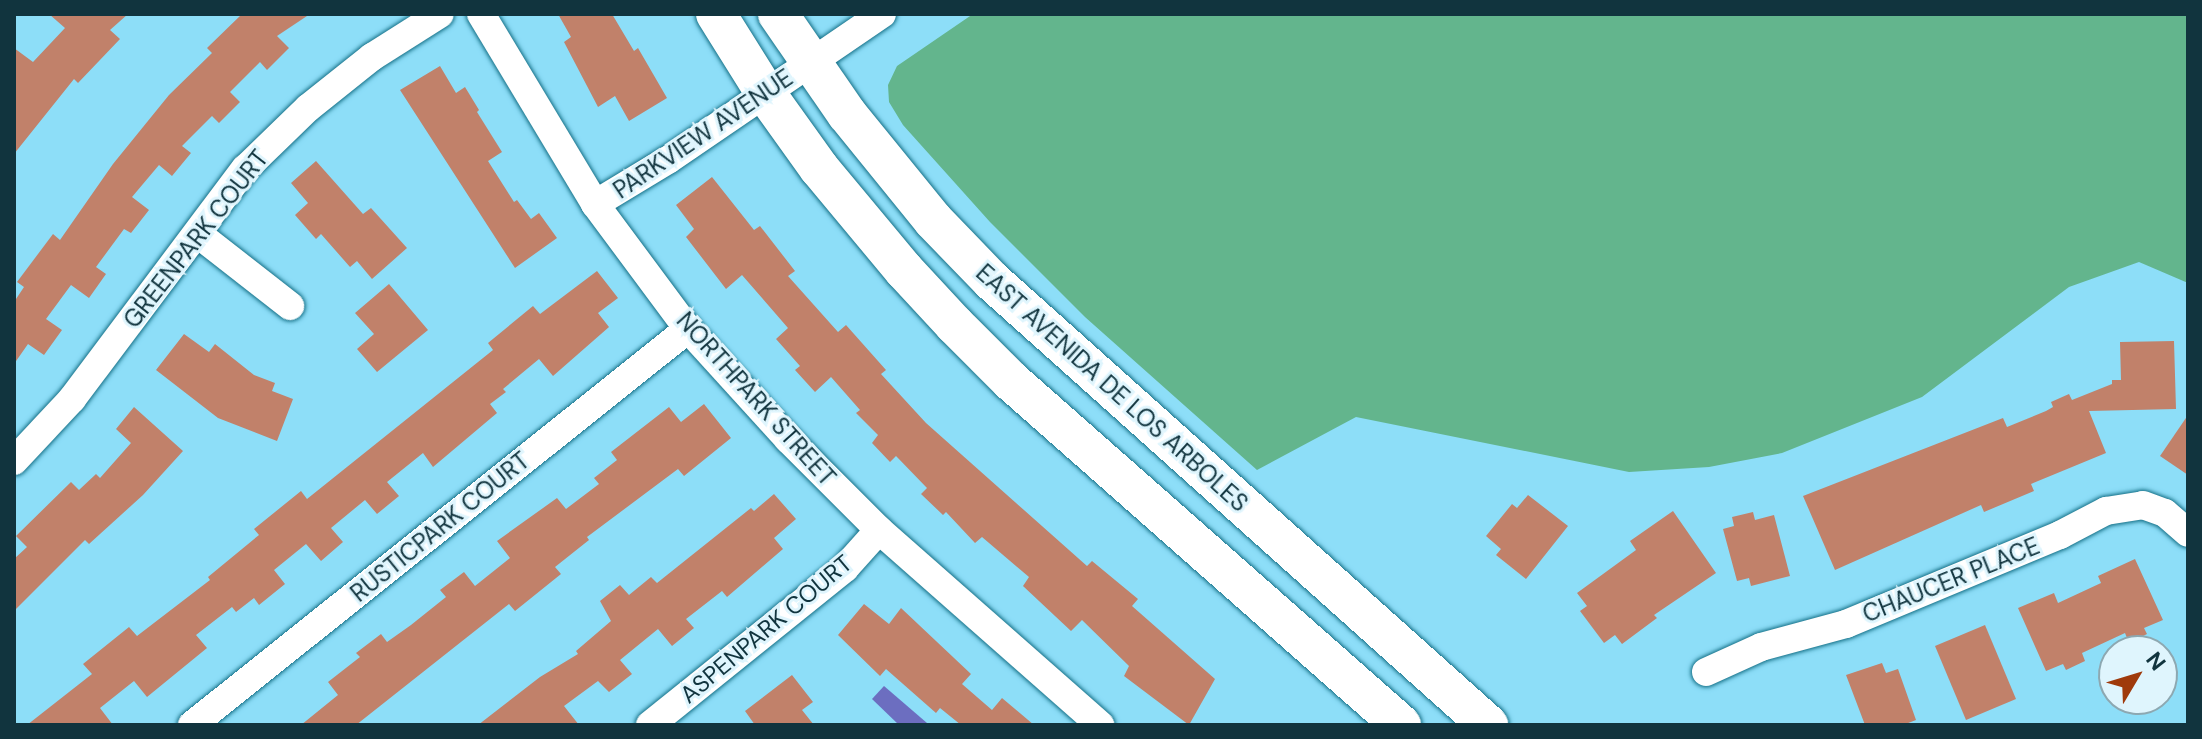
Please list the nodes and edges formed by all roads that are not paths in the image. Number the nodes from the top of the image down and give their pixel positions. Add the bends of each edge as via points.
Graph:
1 (440, 14) edge
2 (481, 14) edge
3 (716, 14) edge
4 (778, 14) edge
5 (882, 14) edge
6 (810, 62) junction
7 (766, 94) junction
8 (595, 204) junction
9 (198, 234) junction
10 (290, 306) dead end
11 (688, 329) junction
12 (14, 461) edge
13 (879, 530) junction
14 (2188, 533) edge
15 (1706, 672) dead end
16 (655, 723) edge
17 (192, 725) edge
18 (1100, 725) edge
19 (1401, 725) edge
20 (1488, 725) edge

1 - 9 street, GREENPARK COURT via 372,57 308,108 245,169
2 - 8 street, NORTHPARK STREET
3 - 7 main road
4 - 6 main road, EAST AVENIDA DE LOS ARBOLES
5 - 6 street, PARKVIEW AVENUE
6 - 7 street, PARKVIEW AVENUE
6 - 20 main road, EAST AVENIDA DE LOS ARBOLES via 933,220 992,281
7 - 8 street, PARKVIEW AVENUE
7 - 19 main road via 904,270 1011,381
8 - 11 street, NORTHPARK STREET
9 - 10 street
9 - 12 street, GREENPARK COURT via 72,399
11 - 13 street, NORTHPARK STREET
11 - 17 street, RUSTICPARK COURT
13 - 16 street, ASPENPARK COURT via 845,568
13 - 18 street, NORTHPARK STREET
14 - 15 street, CHAUCER PLACE via 2165,513 2143,505 2106,511 1846,624 1761,647

